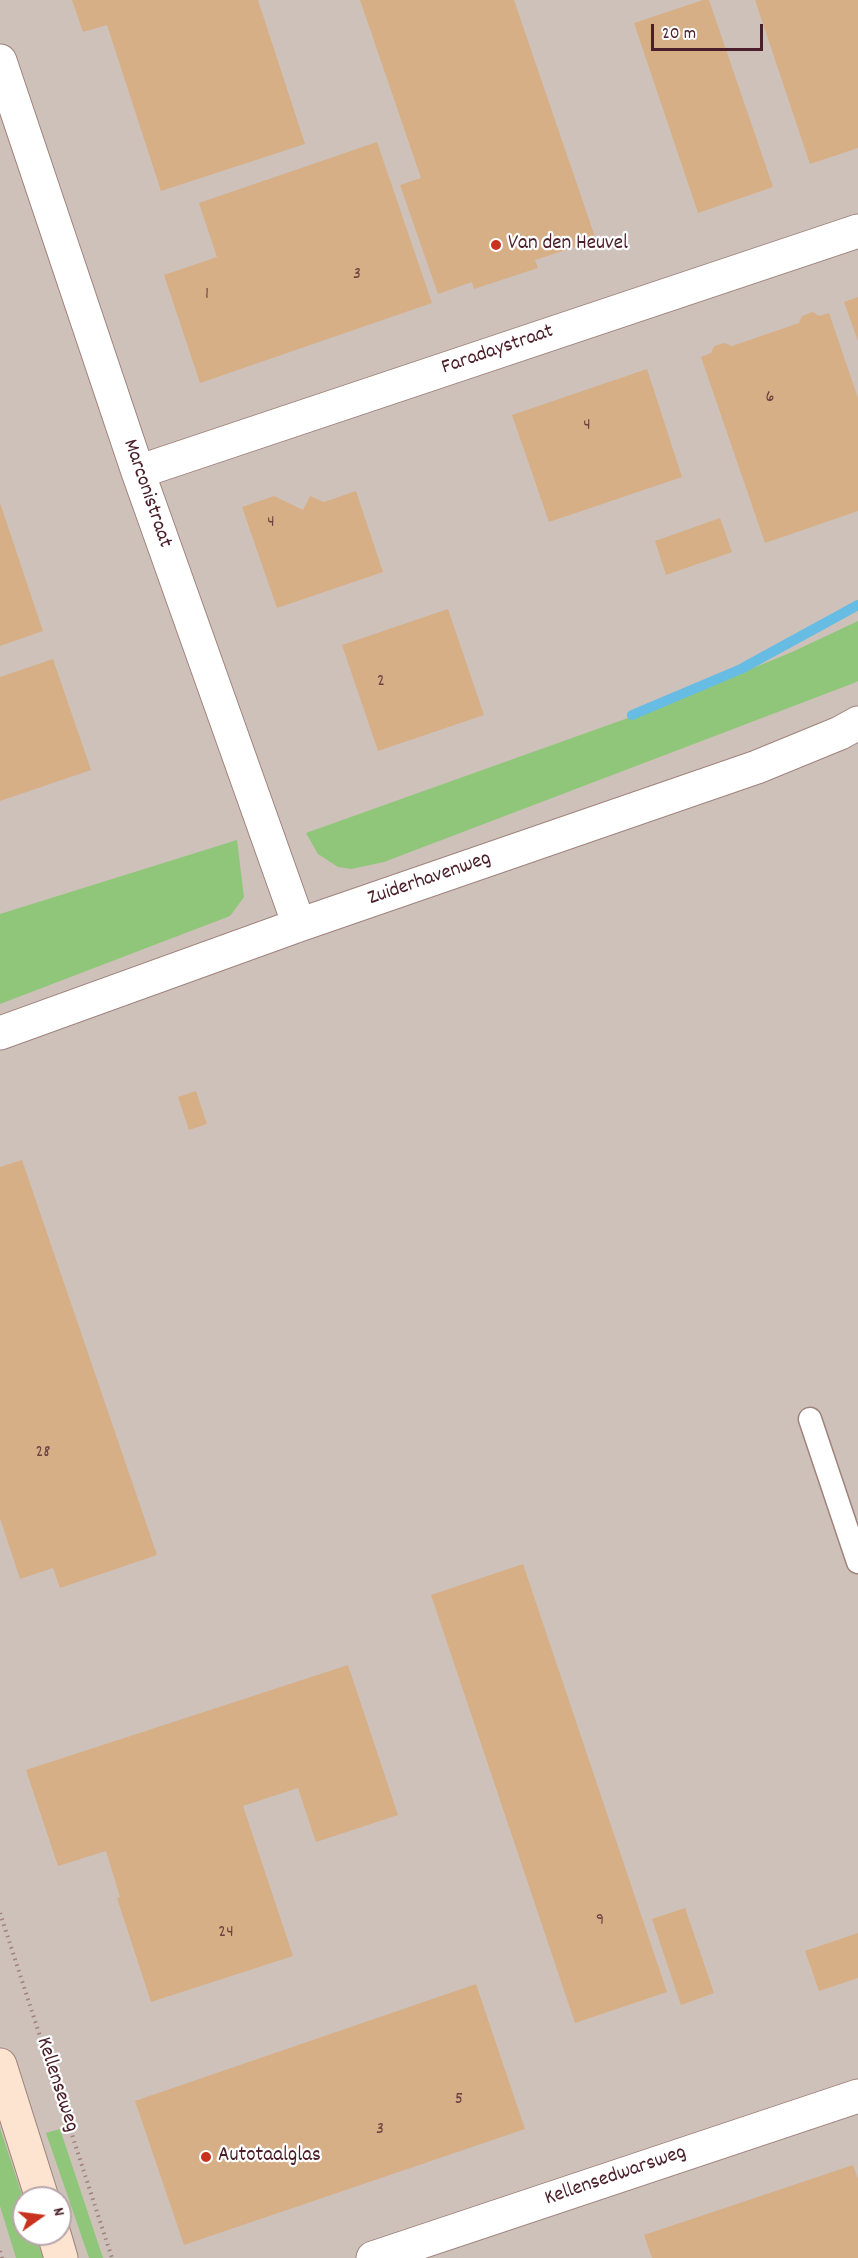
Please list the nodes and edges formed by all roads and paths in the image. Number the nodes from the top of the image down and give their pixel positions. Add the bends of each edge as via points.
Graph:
1 (0, 62) edge
2 (858, 231) edge
3 (138, 472) junction
4 (858, 723) edge
5 (299, 925) junction
6 (0, 1033) edge
7 (810, 1419) dead end
8 (858, 1562) edge
9 (0, 1913) edge
10 (0, 2065) edge
11 (858, 2096) edge
12 (38, 2186) edge
13 (0, 2251) edge
14 (2, 2258) edge
15 (112, 2258) edge
16 (374, 2258) edge

1 - 3 street, Marconistraat
2 - 3 street, Faradaystraat
3 - 5 street, Marconistraat
4 - 5 street, Zuiderhavenweg via 757,767
5 - 6 street, Zuiderhavenweg
7 - 8 lane
9 - 15 path, Kellenseweg
10 - 12 main road
11 - 16 street, Kellensedwarsweg
13 - 14 path

